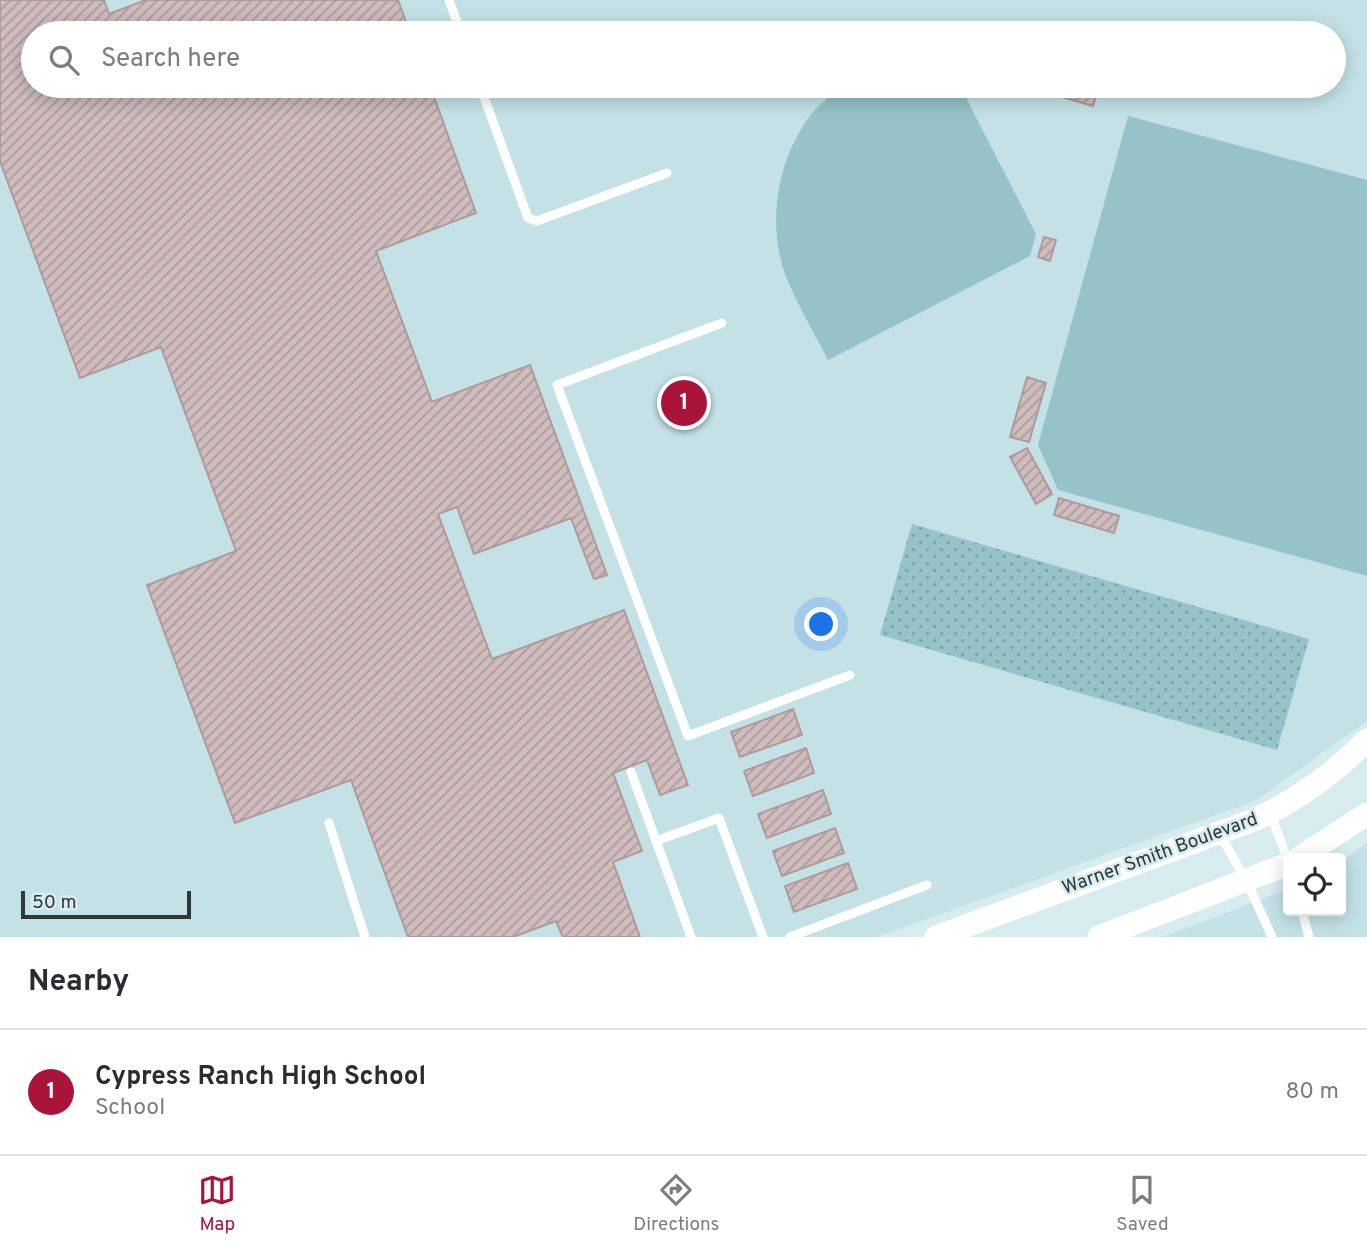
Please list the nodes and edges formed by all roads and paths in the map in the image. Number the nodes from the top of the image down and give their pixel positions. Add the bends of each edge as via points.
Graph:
1 (449, 0) edge
2 (457, 21) edge
3 (484, 98) edge
4 (667, 173) dead end
5 (722, 323) dead end
6 (850, 675) dead end
7 (1367, 740) edge
8 (631, 772) dead end
9 (1270, 813) junction
10 (1367, 814) edge
11 (329, 823) dead end
12 (1219, 833) junction
13 (656, 841) junction
14 (1285, 853) edge
15 (1307, 853) edge
16 (1283, 864) edge
17 (1247, 882) junction
18 (927, 885) dead end
19 (1303, 916) edge
20 (365, 937) edge
21 (691, 937) edge
22 (763, 937) edge
23 (790, 937) edge
24 (936, 937) edge
25 (1099, 937) edge
26 (1272, 937) edge
27 (1309, 937) edge

1 - 2 lane
3 - 4 lane via 528,218 537,221
5 - 6 lane via 558,385 688,737
7 - 9 street, Warner Smith Boulevard via 1292,803
8 - 13 lane
9 - 12 street, Warner Smith Boulevard
9 - 14 lane
10 - 15 street
11 - 20 lane
12 - 17 lane
12 - 24 street, Warner Smith Boulevard
13 - 21 lane
13 - 22 lane via 719,818
16 - 17 street
17 - 25 street
17 - 26 lane
18 - 23 lane
19 - 27 lane

